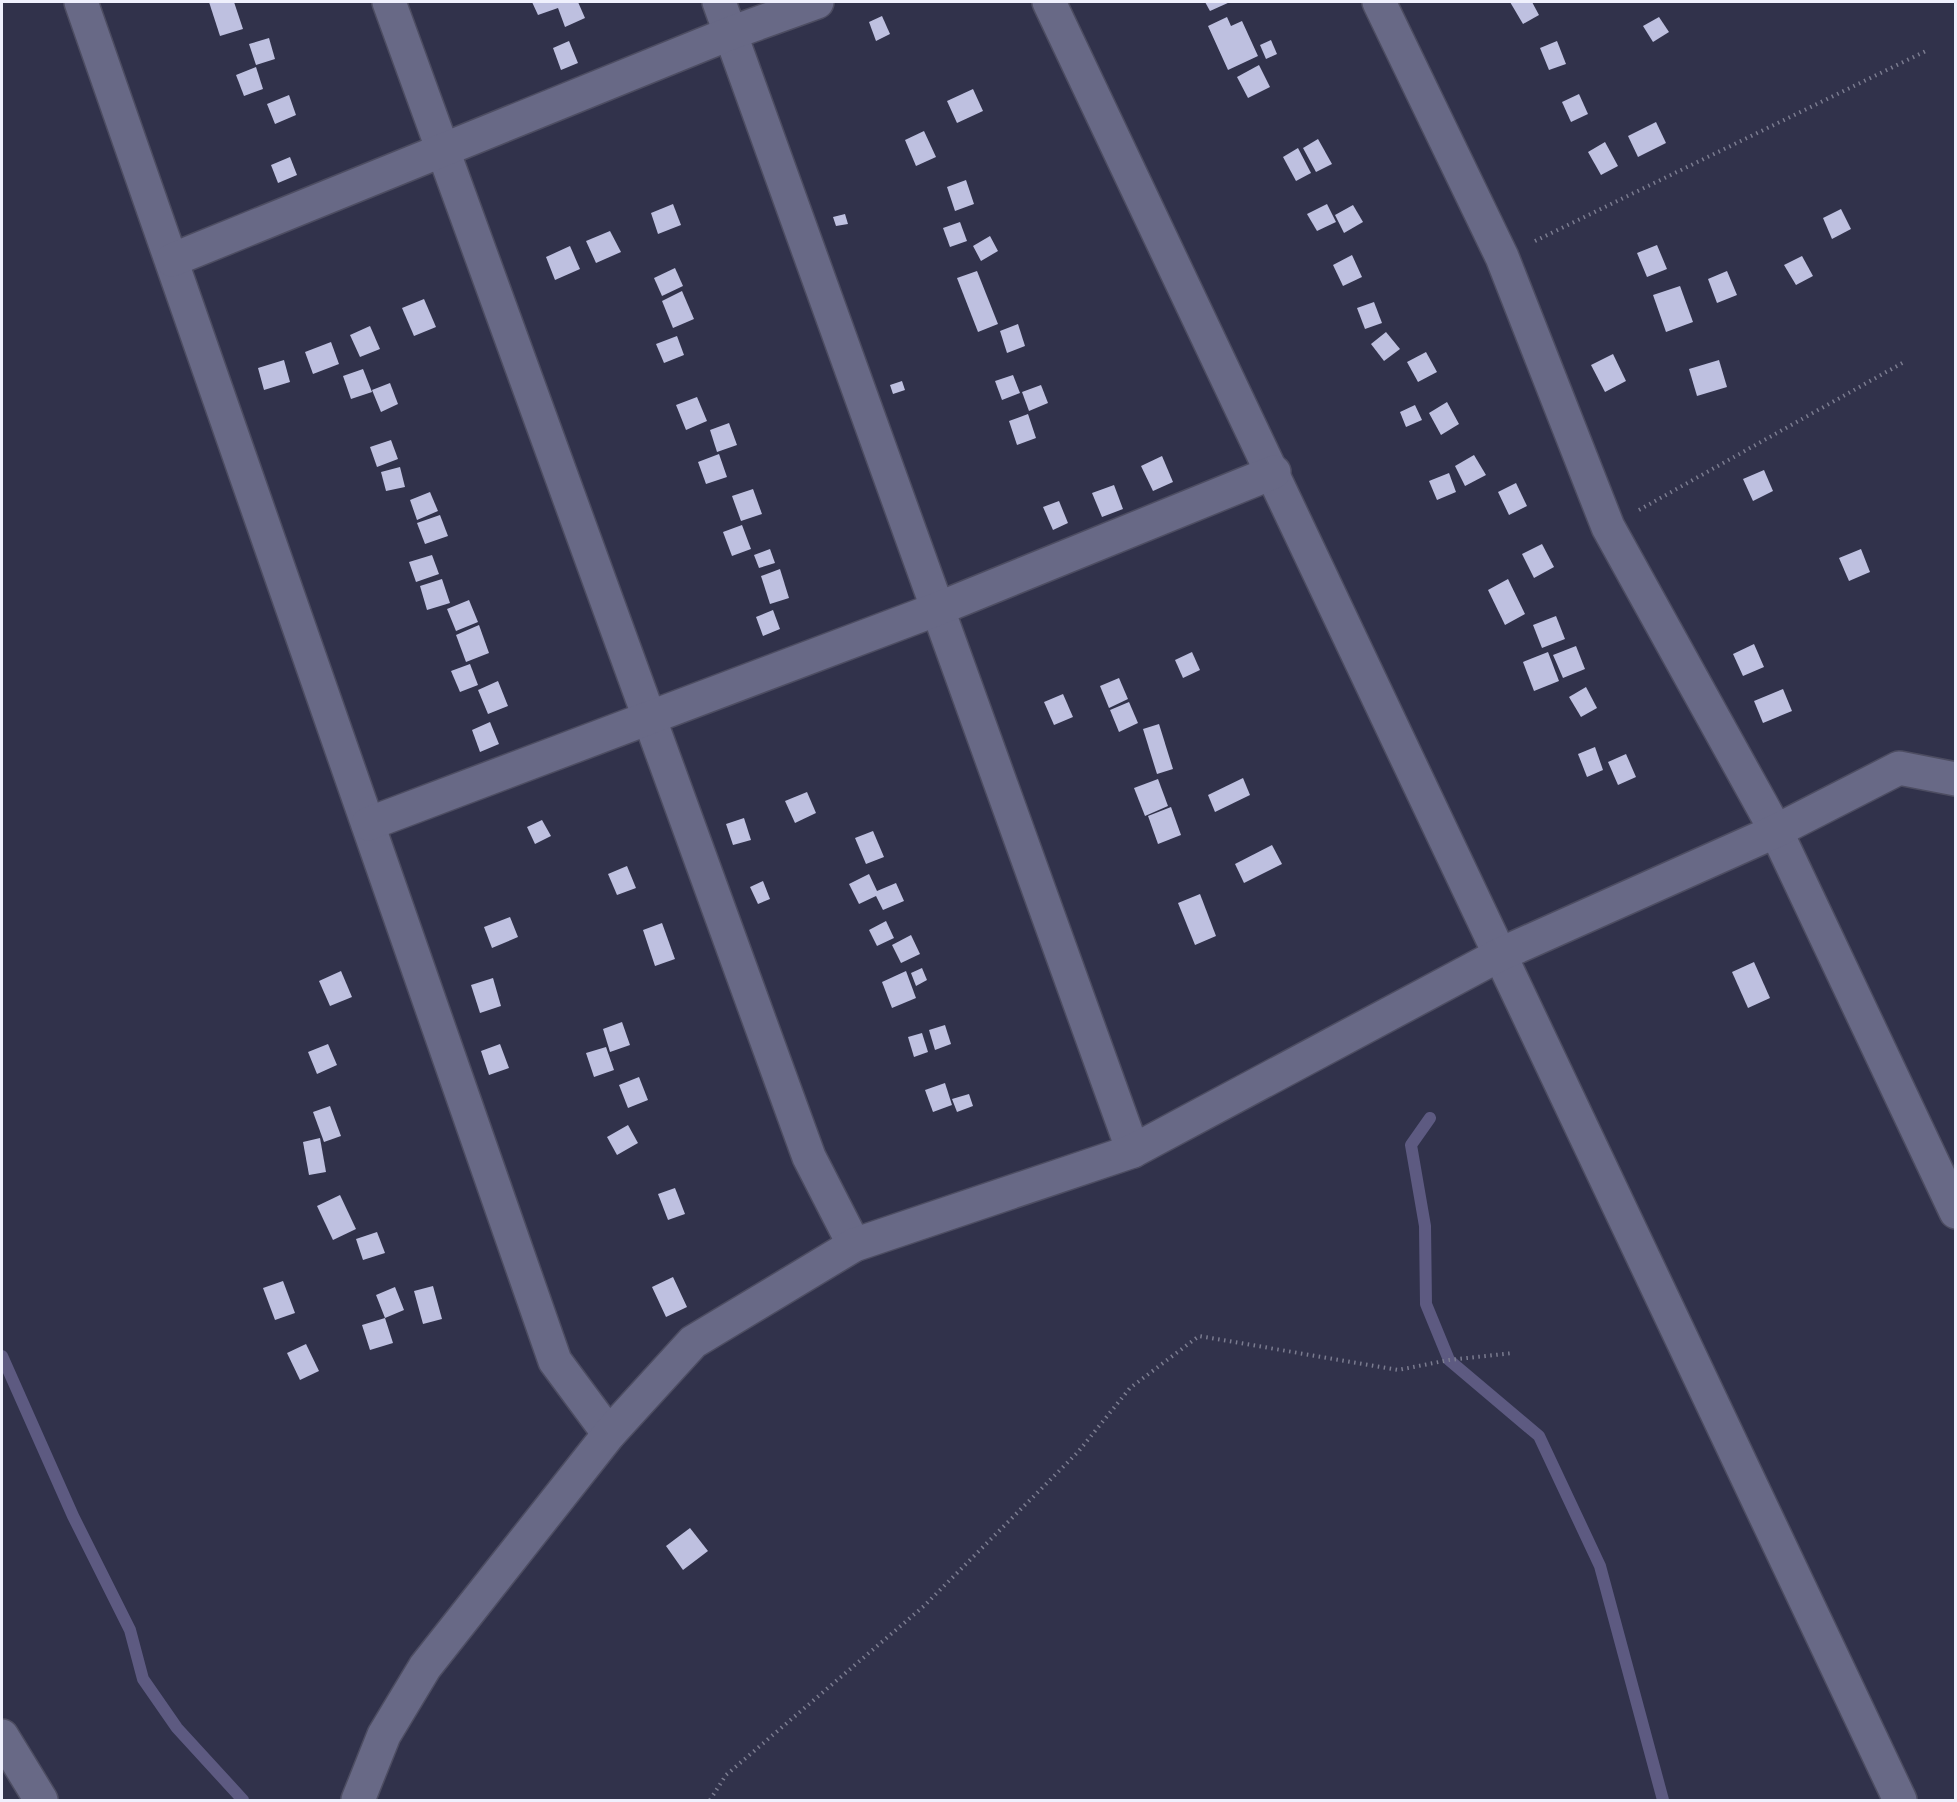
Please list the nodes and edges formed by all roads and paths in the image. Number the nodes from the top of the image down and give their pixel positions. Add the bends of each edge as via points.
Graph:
1 (81, 2) edge
2 (389, 2) edge
3 (719, 2) edge
4 (817, 2) edge
5 (1049, 2) edge
6 (1379, 2) edge
7 (731, 33) junction
8 (1928, 50) dead end
9 (443, 150) junction
10 (1502, 257) junction
11 (172, 260) junction
12 (1906, 361) dead end
13 (1274, 472) junction
14 (1608, 527) junction
15 (939, 608) junction
16 (648, 719) junction
17 (1956, 779) edge
18 (368, 824) junction
19 (1776, 831) junction
20 (1501, 954) junction
21 (1133, 1150) junction
22 (1956, 1212) edge
23 (854, 1245) junction
24 (1513, 1353) dead end
25 (609, 1434) junction
26 (2, 1736) edge
27 (41, 1800) edge
28 (358, 1800) edge
29 (710, 1800) edge
30 (1900, 1800) edge

1 - 11 street
2 - 9 street
3 - 7 street
4 - 7 street
5 - 13 street
6 - 10 street
7 - 9 street
7 - 15 street
8 - 10 path
9 - 11 street
9 - 16 street
10 - 14 street
11 - 18 street
12 - 14 path
13 - 15 street
13 - 20 street
14 - 19 street
15 - 16 street
15 - 21 street
16 - 18 street
16 - 23 street via 809,1157
17 - 19 street via 1899,768
18 - 25 street via 555,1361
19 - 20 street
19 - 22 street
20 - 21 street
20 - 30 street
21 - 23 street
23 - 25 street via 693,1342
24 - 29 path via 1398,1370 1199,1336 1130,1388 1078,1452 924,1606 726,1774
25 - 28 street via 425,1667 384,1735
26 - 27 street

